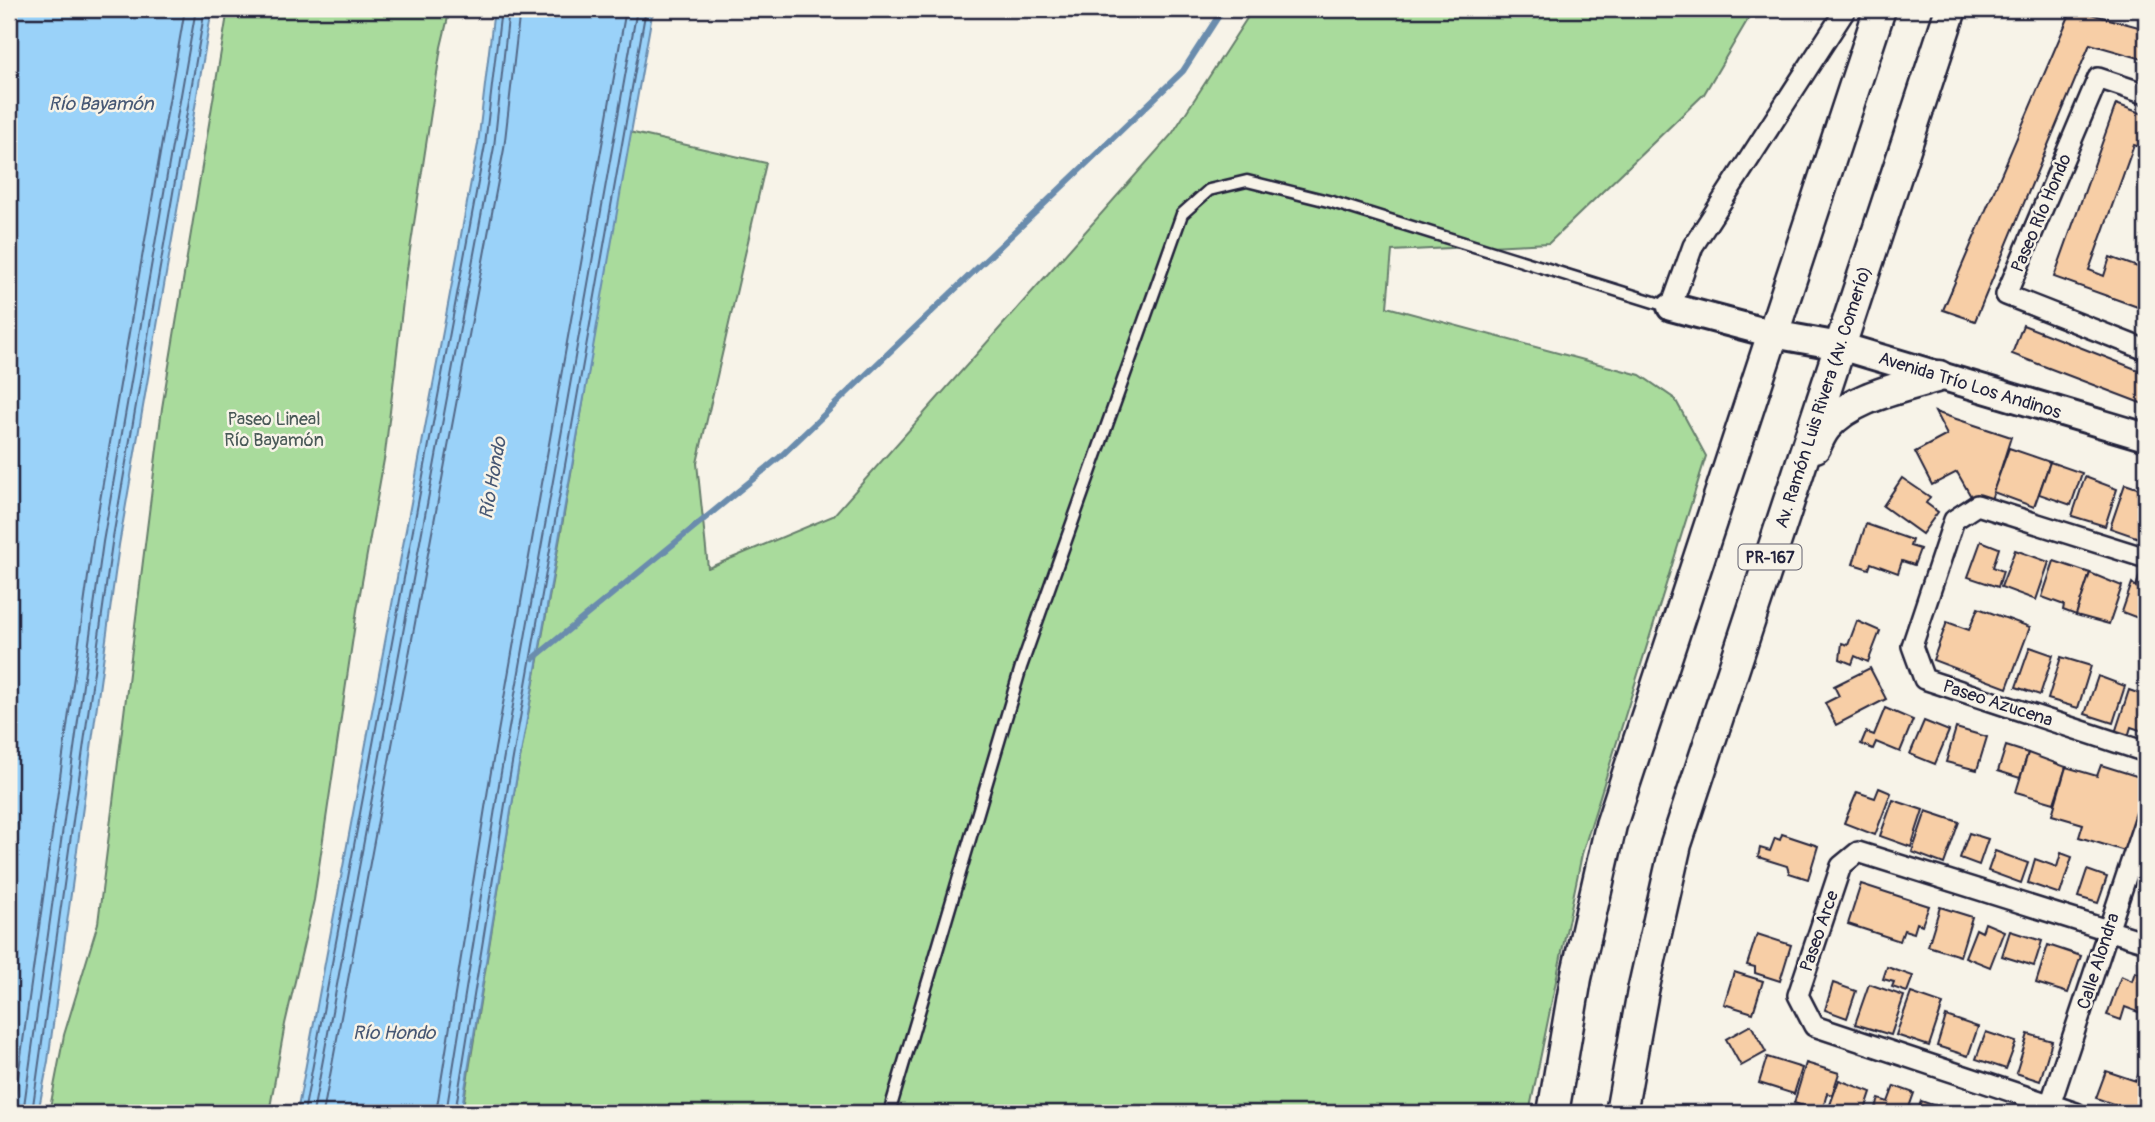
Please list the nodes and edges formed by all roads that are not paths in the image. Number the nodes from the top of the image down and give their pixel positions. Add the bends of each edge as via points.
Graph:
1 (1846, 9) edge
2 (1880, 9) edge
3 (1951, 9) edge
4 (2146, 94) edge
5 (1671, 307) junction
6 (1773, 334) junction
7 (1840, 346) junction
8 (2146, 350) edge
9 (1939, 376) junction
10 (2146, 437) edge
11 (1794, 484) junction
12 (2146, 558) edge
13 (2146, 752) edge
14 (2146, 817) edge
15 (2109, 929) junction
16 (2146, 942) edge
17 (2050, 1105) junction
18 (889, 1113) edge
19 (1553, 1113) edge
20 (1621, 1113) edge
21 (2076, 1113) edge

1 - 5 street via 1693,246
2 - 6 main road
3 - 7 main road, Av. Ramón Luis Rivera (Av. Comerío) / PR-167
4 - 8 street, Paseo Río Hondo via 2098,78 2006,295
5 - 6 street, Avenida Trío Los Andinos
5 - 18 lane via 1332,202 1247,181 1209,190 1182,214 1021,667
6 - 7 street, Avenida Trío Los Andinos
6 - 19 main road via 1611,825 1576,978
7 - 9 street, Avenida Trío Los Andinos
7 - 11 main road, Av. Ramón Luis Rivera (Av. Comerío) / PR-167
9 - 10 street, Avenida Trío Los Andinos
9 - 11 main road via 1859,403 1841,414 1825,428
11 - 20 main road, Av. Ramón Luis Rivera (Av. Comerío) / PR-167 via 1676,844
12 - 13 street, Paseo Azucena via 1977,505 1954,520 1912,646 1924,679
14 - 15 street, Calle Alondra
15 - 16 street
15 - 17 street, Calle Alondra
15 - 17 street, Paseo Arce via 1858,852 1841,866 1802,982 1798,995 1814,1026
17 - 21 street

